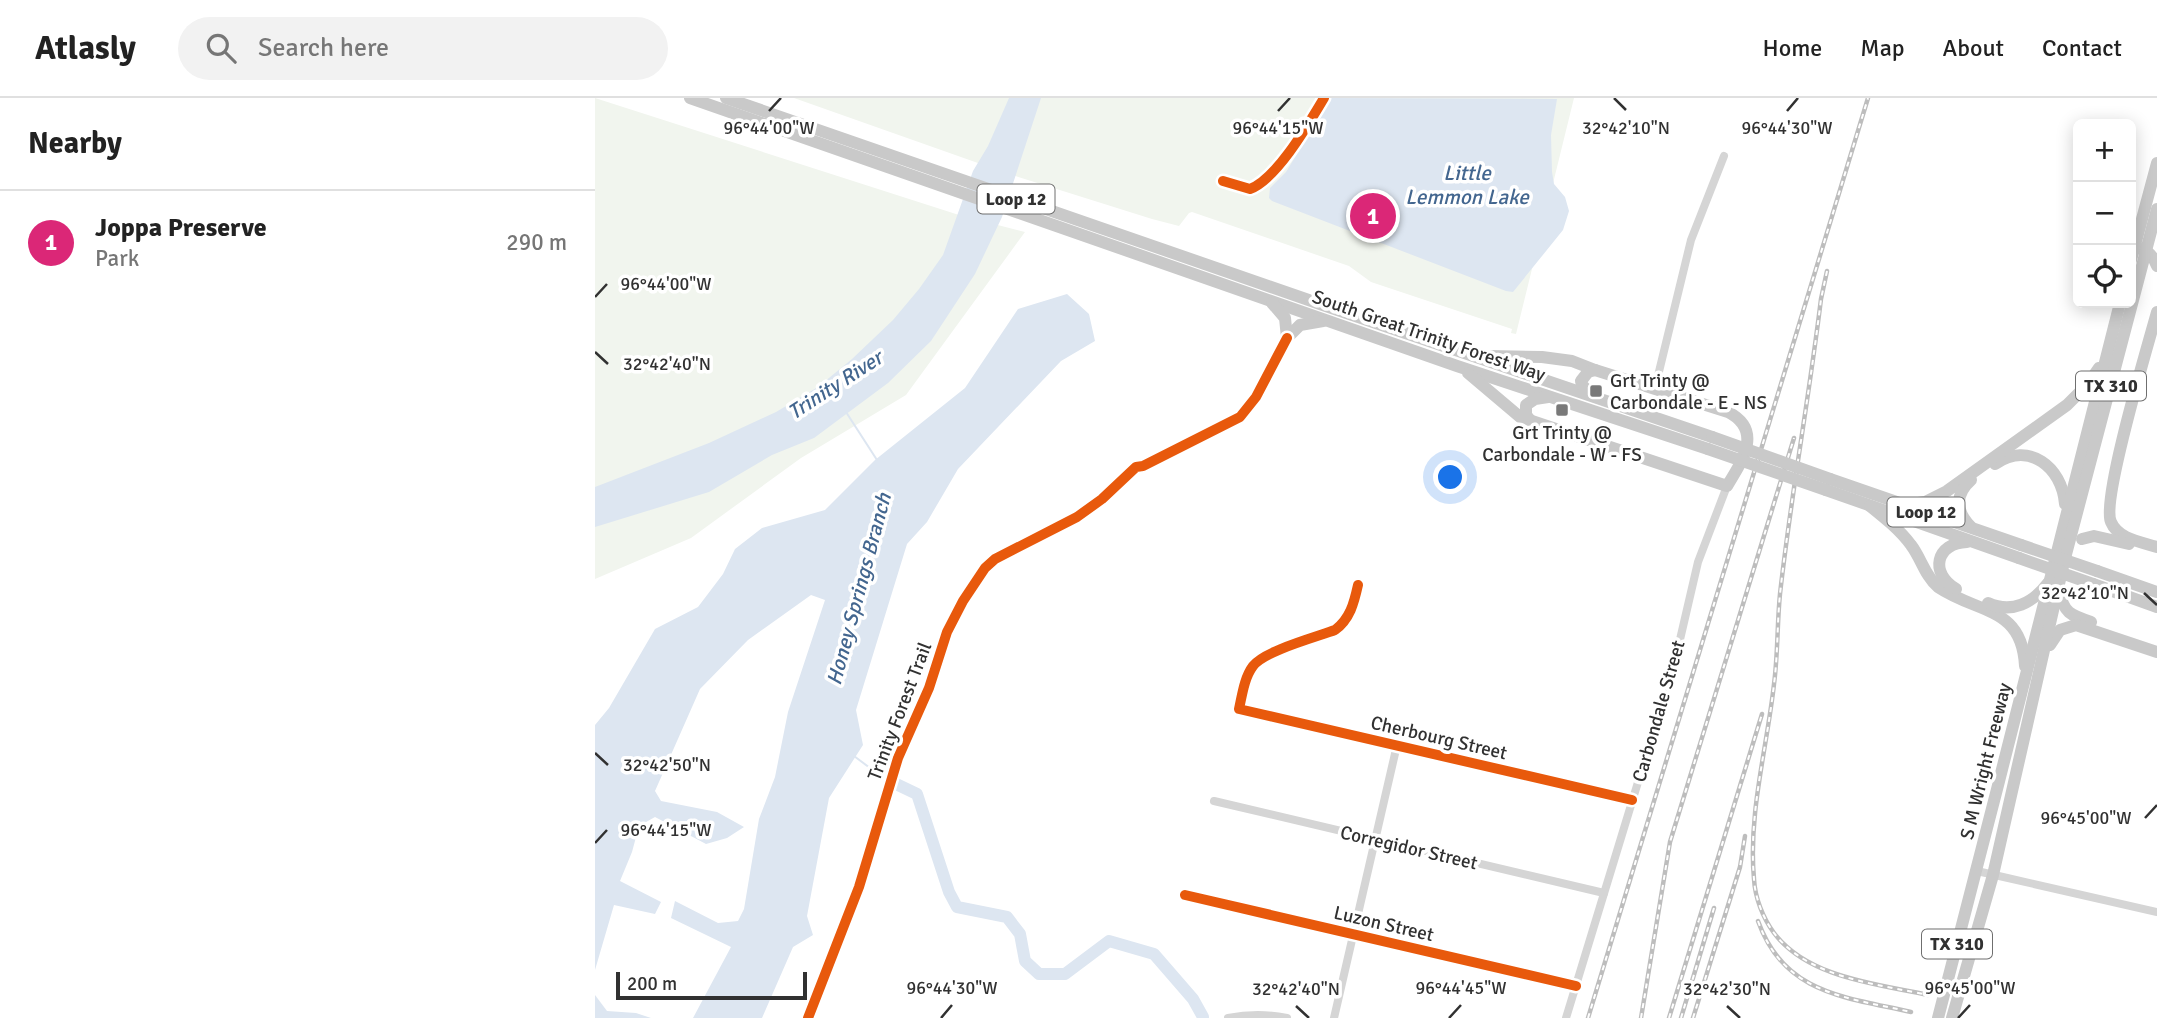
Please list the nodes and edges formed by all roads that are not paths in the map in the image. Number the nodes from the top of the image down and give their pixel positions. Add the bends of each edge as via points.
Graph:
1 (690, 98) edge
2 (726, 98) edge
3 (823, 138) junction
4 (1724, 156) dead end
5 (2157, 163) edge
6 (2157, 209) edge
7 (2137, 253) edge
8 (2157, 266) edge
9 (1205, 271) junction
10 (1269, 300) junction
11 (2119, 308) edge
12 (1298, 311) junction
13 (2157, 312) edge
14 (1346, 313) junction
15 (1326, 320) junction
16 (2109, 345) junction
17 (1470, 355) junction
18 (1457, 366) junction
19 (1595, 370) junction
20 (1655, 388) junction
21 (1592, 396) junction
22 (1555, 397) junction
23 (1531, 421) junction
24 (1710, 443) junction
25 (1828, 484) junction
26 (1727, 486) junction
27 (1905, 505) junction
28 (1870, 506) junction
29 (2066, 512) junction
30 (2108, 522) junction
31 (1971, 528) junction
32 (2082, 539) junction
33 (2120, 541) junction
34 (1970, 542) junction
35 (2157, 547) edge
36 (2020, 552) junction
37 (2157, 554) edge
38 (2064, 562) junction
39 (2095, 577) junction
40 (1358, 585) dead end
41 (2054, 585) junction
42 (2157, 592) edge
43 (2157, 607) edge
44 (2157, 645) edge
45 (2157, 652) edge
46 (2043, 658) junction
47 (2026, 678) junction
48 (1397, 745) junction
49 (1632, 800) junction
50 (1214, 801) dead end
51 (1376, 839) junction
52 (1977, 871) junction
53 (1993, 875) junction
54 (1604, 893) junction
55 (1185, 895) dead end
56 (2157, 912) edge
57 (1354, 934) junction
58 (1576, 986) junction
59 (1228, 1018) edge
60 (1287, 1018) edge
61 (1334, 1018) edge
62 (1566, 1018) edge
63 (1938, 1018) edge
64 (1952, 1018) edge

1 - 3 main road, South Great Trinity Forest Way / Loop 12
2 - 3 main road, South Great Trinity Forest Way / Loop 12
3 - 9 main road, South Great Trinity Forest Way / Loop 12
4 - 20 street via 1691,240
5 - 7 main road, TX 310
6 - 7 main road, TX 310
7 - 8 main road
7 - 38 main road, TX 310
9 - 10 main road, South Great Trinity Forest Way / Loop 12
9 - 14 main road, South Great Trinity Forest Way / Loop 12
10 - 12 main road, South Great Trinity Forest Way / Loop 12
10 - 15 main road via 1285,318 1287,338 1300,325
11 - 16 main road, TX 310
12 - 14 main road via 1307,307
12 - 15 main road, South Great Trinity Forest Way / Loop 12
13 - 30 main road via 2112,481
14 - 17 main road, South Great Trinity Forest Way / Loop 12
15 - 18 main road, South Great Trinity Forest Way / Loop 12
16 - 27 main road via 2097,372 2067,405 1948,491
16 - 29 main road, TX 310
17 - 19 main road via 1556,358
17 - 21 main road, South Great Trinity Forest Way / Loop 12
18 - 22 main road, South Great Trinity Forest Way / Loop 12
18 - 23 main road
19 - 20 main road
19 - 21 main road via 1581,381
20 - 26 main road via 1728,412 1745,424 1747,444
21 - 24 main road, South Great Trinity Forest Way / Loop 12
22 - 23 main road via 1529,401 1525,410
22 - 24 main road, South Great Trinity Forest Way / Loop 12
23 - 26 main road
24 - 25 main road, South Great Trinity Forest Way / Loop 12, bridge
25 - 27 main road, South Great Trinity Forest Way / Loop 12
25 - 28 main road, South Great Trinity Forest Way / Loop 12
26 - 49 street, Carbondale Street via 1698,562 1675,660
27 - 31 main road, South Great Trinity Forest Way / Loop 12
28 - 34 main road, South Great Trinity Forest Way / Loop 12
28 - 47 main road via 1910,544 1934,583 2014,627 2023,646
29 - 31 main road via 2062,483 2051,468 2035,458 2009,457 1969,482 1961,493 1960,513
29 - 41 main road, S M Wright Freeway / TX 310
30 - 32 main road
30 - 33 main road via 2111,534
30 - 35 main road via 2122,534
31 - 36 main road, South Great Trinity Forest Way / Loop 12
32 - 33 main road via 2094,536
32 - 38 main road
33 - 37 main road
34 - 36 main road, South Great Trinity Forest Way / Loop 12
34 - 41 main road via 1950,545 1940,558 1942,576 1954,588 2010,608
36 - 39 main road, South Great Trinity Forest Way / Loop 12, bridge
38 - 41 main road, S M Wright Freeway / TX 310
39 - 42 main road, South Great Trinity Forest Way / Loop 12
39 - 43 main road, South Great Trinity Forest Way / Loop 12
40 - 48 street, Cherbourg Street via 1342,625 1253,666 1238,709
41 - 44 main road via 2071,615
41 - 46 main road, S M Wright Freeway / TX 310
41 - 47 main road, S M Wright Freeway / TX 310
45 - 46 main road via 2076,625 2056,634
46 - 53 main road, S M Wright Freeway / TX 310
47 - 52 main road, S M Wright Freeway / TX 310
48 - 49 street, Cherbourg Street
48 - 51 street
49 - 54 street, Carbondale Street
50 - 51 street, Corregidor Street
51 - 54 street, Corregidor Street
51 - 57 street
52 - 53 street
52 - 63 main road, S M Wright Freeway / TX 310
53 - 56 street
53 - 64 main road, S M Wright Freeway / TX 310
54 - 58 street, Carbondale Street
55 - 57 street, Luzon Street
57 - 58 street, Luzon Street
57 - 61 street
58 - 62 street, Carbondale Street
59 - 60 street via 1268,1014

